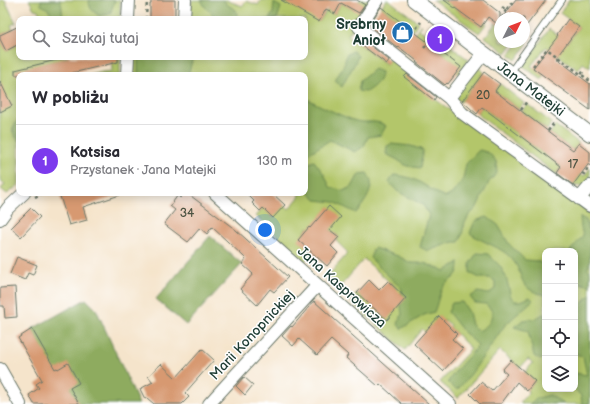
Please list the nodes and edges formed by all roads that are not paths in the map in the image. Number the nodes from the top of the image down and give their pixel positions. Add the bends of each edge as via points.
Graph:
1 (129, 0) edge
2 (185, 0) edge
3 (377, 0) edge
4 (414, 0) edge
5 (562, 0) edge
6 (128, 16) edge
7 (184, 16) edge
8 (484, 53) junction
9 (128, 60) edge
10 (127, 72) edge
11 (510, 73) junction
12 (449, 98) junction
13 (590, 134) edge
14 (590, 186) edge
15 (21, 196) edge
16 (218, 196) edge
17 (580, 199) junction
18 (590, 206) edge
19 (0, 219) edge
20 (318, 286) junction
21 (0, 369) edge
22 (20, 404) edge
23 (209, 404) edge
24 (450, 404) edge

1 - 6 street
2 - 7 street
3 - 12 street via 358,27
4 - 8 street, Jana Matejki
5 - 11 lane
8 - 11 street, Jana Matejki
8 - 12 street
9 - 10 street
11 - 13 street, Jana Matejki
12 - 17 street via 462,113
14 - 17 street
15 - 19 street
16 - 20 street, Jana Kasprowicza
17 - 18 street
20 - 23 street, Marii Konopnickiej
20 - 24 street, Jana Kasprowicza
21 - 22 street

